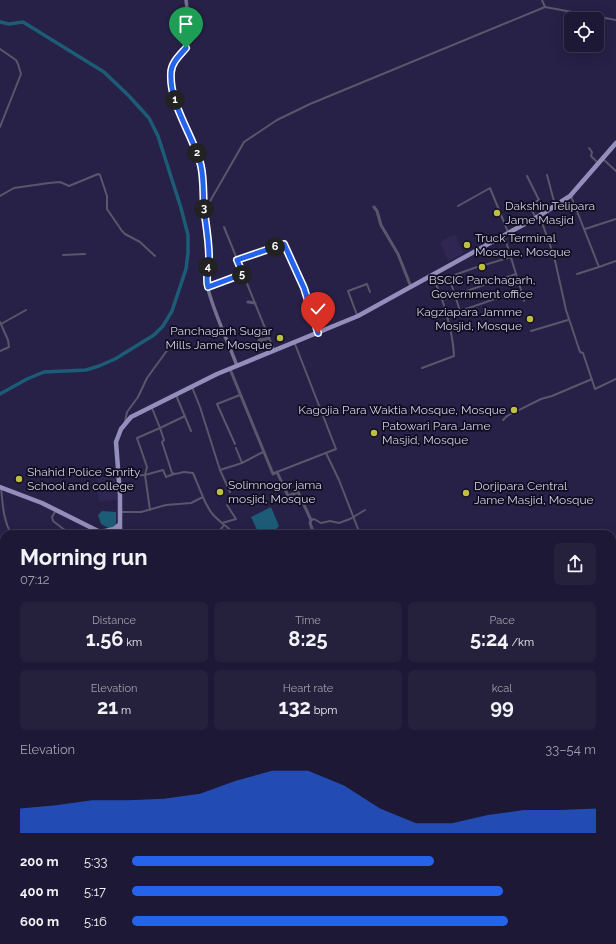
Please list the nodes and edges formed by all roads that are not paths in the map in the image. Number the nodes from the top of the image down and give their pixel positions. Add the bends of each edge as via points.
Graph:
1 (186, 0) edge
2 (542, 0) edge
3 (545, 7) junction
4 (616, 20) edge
5 (0, 49) edge
6 (0, 127) edge
7 (616, 143) edge
8 (589, 148) dead end
9 (603, 159) junction
10 (599, 164) junction
11 (616, 171) edge
12 (547, 175) dead end
13 (527, 176) dead end
14 (0, 196) edge
15 (571, 196) junction
16 (458, 206) dead end
17 (556, 206) junction
18 (374, 207) dead end
19 (204, 211) junction
20 (537, 217) junction
21 (616, 219) edge
22 (224, 227) dead end
23 (585, 229) junction
24 (506, 234) junction
25 (482, 236) dead end
26 (487, 245) junction
27 (85, 254) dead end
28 (63, 255) dead end
29 (156, 256) dead end
30 (511, 257) junction
31 (237, 260) junction
32 (616, 262) edge
33 (599, 267) junction
34 (243, 274) junction
35 (516, 274) junction
36 (577, 274) dead end
37 (432, 276) junction
38 (208, 287) junction
39 (411, 287) junction
40 (521, 290) junction
41 (370, 292) dead end
42 (455, 295) junction
43 (524, 301) dead end
44 (248, 302) dead end
45 (255, 303) junction
46 (26, 310) dead end
47 (358, 316) junction
48 (568, 320) junction
49 (1, 323) edge
50 (532, 331) dead end
51 (318, 333) junction
52 (269, 338) junction
53 (262, 340) dead end
54 (294, 342) junction
55 (171, 345) dead end
56 (0, 351) edge
57 (274, 351) junction
58 (237, 366) junction
59 (230, 368) junction
60 (422, 368) dead end
61 (616, 379) edge
62 (592, 380) junction
63 (191, 386) junction
64 (176, 394) junction
65 (241, 394) junction
66 (151, 406) junction
67 (185, 416) junction
68 (503, 420) dead end
69 (126, 422) junction
70 (160, 428) junction
71 (191, 431) dead end
72 (235, 444) dead end
73 (236, 448) dead end
74 (263, 452) junction
75 (326, 453) junction
76 (242, 464) junction
77 (220, 470) junction
78 (277, 472) junction
79 (174, 474) junction
80 (145, 475) junction
81 (119, 476) junction
82 (0, 487) edge
83 (230, 492) dead end
84 (203, 497) junction
85 (227, 504) dead end
86 (56, 510) junction
87 (150, 510) junction
88 (365, 510) dead end
89 (120, 512) junction
90 (353, 517) junction
91 (311, 520) junction
92 (223, 524) junction
93 (118, 525) junction
94 (10, 530) edge
95 (65, 530) edge
96 (95, 530) edge
97 (111, 530) edge
98 (119, 530) edge
99 (219, 530) edge
100 (230, 530) edge
101 (313, 530) edge
102 (358, 530) edge

1 - 19 main road via 191,40 173,65 171,73 174,98 201,167
2 - 3 street
3 - 4 street
3 - 19 street via 310,104 278,120 244,142
5 - 6 street via 16,60 20,74
7 - 9 highway
8 - 10 street via 591,156
9 - 10 highway
9 - 11 street
10 - 15 highway
12 - 17 street
13 - 20 street via 539,200 530,205
14 - 29 street via 14,188 60,182 69,186 98,174 107,196 108,209 122,231
15 - 17 highway
15 - 23 street
16 - 24 street via 490,188
17 - 20 highway
18 - 39 street via 398,254
19 - 38 main road via 208,232
20 - 24 highway
20 - 48 street via 554,256
21 - 23 street
22 - 31 street
23 - 33 street
24 - 26 highway
24 - 30 street
25 - 26 street
26 - 37 highway
27 - 28 street
30 - 35 street
30 - 42 street via 449,277
31 - 34 street
31 - 51 street via 284,244 304,288
32 - 33 street
33 - 36 street
34 - 38 street
34 - 45 street
35 - 40 street
35 - 42 street
37 - 39 highway
37 - 60 street via 440,293 454,356
38 - 58 main road
39 - 47 highway
40 - 42 street via 460,310
40 - 43 street
41 - 47 street via 368,284 348,291
44 - 45 street
45 - 52 street
46 - 49 street
47 - 51 highway
48 - 50 street
48 - 62 street
49 - 56 street via 9,347
51 - 54 highway
52 - 53 street
52 - 57 street
54 - 57 highway
54 - 75 street via 336,449
55 - 69 street via 127,412
57 - 58 highway
58 - 59 highway
59 - 63 highway
59 - 65 street
61 - 62 street via 595,389
62 - 68 street via 541,399
63 - 64 highway
63 - 77 street
64 - 66 highway
64 - 67 street
65 - 72 street via 217,404
65 - 74 street
66 - 69 highway
66 - 70 street
67 - 70 street
67 - 71 street
69 - 81 highway via 116,442
70 - 79 street via 164,439 162,442
70 - 80 street via 138,437 147,467
73 - 76 street
74 - 76 street
74 - 78 street via 273,474
75 - 78 street
75 - 90 street
76 - 77 street
77 - 83 street
78 - 91 street via 288,496 298,492
79 - 80 street via 166,477 162,470
79 - 84 street via 193,473
80 - 81 street
80 - 87 street
81 - 89 highway
82 - 86 highway
82 - 94 street via 2,509
84 - 87 street via 191,503 166,505
84 - 92 street via 210,512
85 - 92 street via 236,519
86 - 95 street via 52,517 53,521
86 - 96 highway
87 - 89 street
88 - 90 street
89 - 93 highway
90 - 91 street via 339,523 320,523
90 - 102 street
91 - 101 street
92 - 99 street
92 - 100 street
93 - 97 highway
93 - 98 highway

